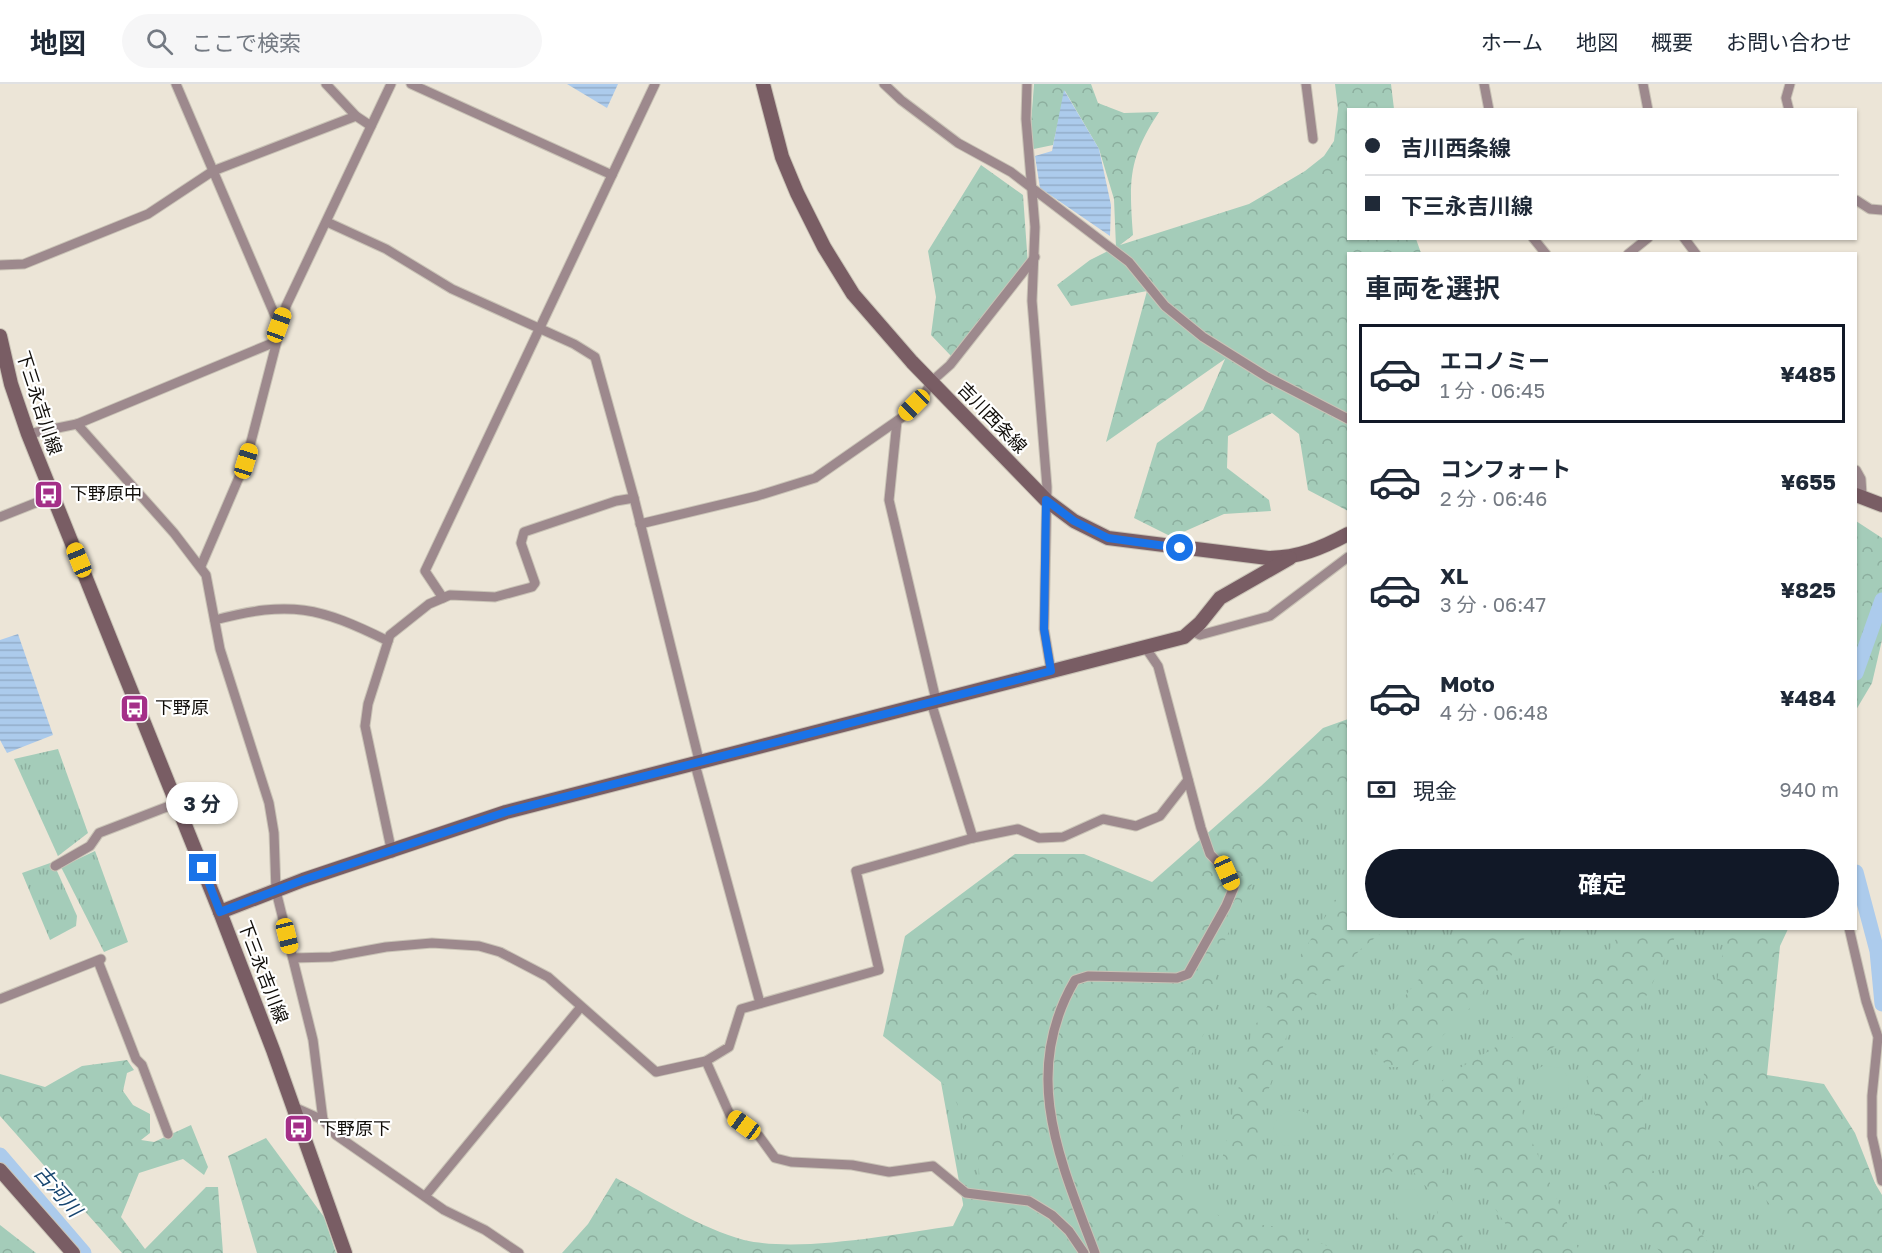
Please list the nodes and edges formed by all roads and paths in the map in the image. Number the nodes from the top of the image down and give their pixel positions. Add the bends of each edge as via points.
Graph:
1 (176, 84) edge
2 (326, 84) edge
3 (391, 84) edge
4 (411, 84) edge
5 (655, 84) edge
6 (763, 84) edge
7 (884, 84) edge
8 (1027, 84) edge
9 (1306, 84) edge
10 (1484, 84) edge
11 (1643, 84) edge
12 (1790, 84) edge
13 (1488, 108) edge
14 (1648, 108) edge
15 (1788, 108) edge
16 (356, 116) junction
17 (371, 126) junction
18 (1313, 139) dead end
19 (213, 171) junction
20 (612, 175) junction
21 (1033, 189) junction
22 (1857, 201) edge
23 (1882, 210) edge
24 (327, 222) junction
25 (1535, 240) edge
26 (1646, 240) edge
27 (1544, 252) edge
28 (1630, 252) edge
29 (1035, 256) junction
30 (0, 265) edge
31 (279, 325) junction
32 (540, 328) junction
33 (0, 336) edge
34 (275, 342) junction
35 (932, 381) junction
36 (1347, 418) edge
37 (897, 421) junction
38 (77, 424) junction
39 (28, 434) junction
40 (1857, 472) edge
41 (1859, 495) edge
42 (53, 496) junction
43 (634, 498) junction
44 (1046, 500) junction
45 (1882, 505) edge
46 (0, 517) edge
47 (640, 524) junction
48 (1347, 535) edge
49 (1290, 558) junction
50 (1347, 558) edge
51 (201, 566) junction
52 (442, 598) junction
53 (215, 620) junction
54 (1192, 632) junction
55 (388, 641) junction
56 (1145, 648) junction
57 (1051, 671) junction
58 (934, 701) junction
59 (697, 762) junction
60 (1188, 780) junction
61 (177, 804) junction
62 (973, 838) junction
63 (392, 853) junction
64 (55, 866) dead end
65 (276, 891) junction
66 (220, 912) junction
67 (1849, 930) edge
68 (293, 958) junction
69 (0, 999) edge
70 (760, 1003) junction
71 (580, 1008) junction
72 (1880, 1037) edge
73 (706, 1061) junction
74 (294, 1107) junction
75 (323, 1120) junction
76 (168, 1134) dead end
77 (0, 1170) edge
78 (1882, 1181) edge
79 (426, 1195) junction
80 (74, 1253) edge
81 (345, 1253) edge
82 (519, 1253) edge
83 (1084, 1253) edge
84 (1095, 1253) edge

1 - 19 street
2 - 16 street
3 - 17 street
4 - 20 street
5 - 20 street
6 - 35 main road, 吉川西条線 via 782,157 824,247 869,316
7 - 21 street via 958,143
8 - 21 street
9 - 18 street
10 - 13 street
11 - 14 street
12 - 15 street
16 - 17 street
16 - 19 street
17 - 24 street
19 - 30 street via 148,214 24,264
19 - 31 street
20 - 32 street
21 - 29 street
21 - 36 street via 1129,262 1165,306 1203,337 1267,377
22 - 23 street via 1870,209
24 - 31 street
24 - 32 street via 386,249 452,289
25 - 27 street
26 - 28 street
29 - 35 street via 950,365
29 - 44 street via 1032,301
31 - 34 street
32 - 43 street via 595,357
32 - 52 street via 425,571
33 - 39 main road, 下三永吉川線
34 - 38 street
34 - 51 street via 246,461
35 - 37 street via 924,395
35 - 44 main road, 吉川西条線
37 - 47 street via 814,478
37 - 58 street via 889,500
38 - 39 street
38 - 51 street
39 - 42 main road, 下三永吉川線
40 - 41 street via 1862,479
41 - 45 main road
42 - 46 street
42 - 61 main road, 下三永吉川線
43 - 47 street
43 - 52 street via 524,532 521,543 535,583 532,586 495,597
44 - 49 main road, 吉川西条線 via 1074,521 1108,538
44 - 57 street via 1044,629
47 - 59 street
48 - 49 main road, 吉川西条線
49 - 54 main road via 1220,598
50 - 54 street via 1270,616 1200,635
51 - 53 street
52 - 55 street via 390,635
53 - 55 street via 285,607 340,617
53 - 65 street via 220,649 269,803
54 - 56 main road
55 - 63 street via 365,726
56 - 57 main road
56 - 60 street via 1158,666
57 - 58 main road
58 - 59 main road
58 - 62 street
59 - 63 main road via 506,812
59 - 70 street
60 - 62 street via 1160,816 1137,826 1103,819 1063,837 1039,838 1018,829
60 - 84 street via 1210,854 1234,887 1197,962 1188,975 1177,978 1088,976 1075,980 1052,1029 1048,1047 1049,1106
61 - 64 street via 99,832 90,846
61 - 66 main road, 下三永吉川線
62 - 70 street via 856,871 879,970
63 - 65 main road
65 - 66 main road
65 - 68 street
66 - 74 main road, 下三永吉川線
67 - 72 street via 1866,1002
68 - 71 street via 331,957 432,943 479,946 500,952 548,977
68 - 75 street via 313,1040
69 - 76 street via 100,960
70 - 73 street via 741,1009 729,1047
71 - 73 street via 656,1072
71 - 79 street
72 - 78 street via 1872,1096 1872,1136
73 - 83 street via 730,1115 759,1136 775,1158 889,1172 933,1166 966,1192 1029,1201 1069,1231
74 - 75 street
74 - 81 main road, 下三永吉川線
75 - 79 street via 336,1135
77 - 80 main road
79 - 82 street via 444,1210 485,1230

